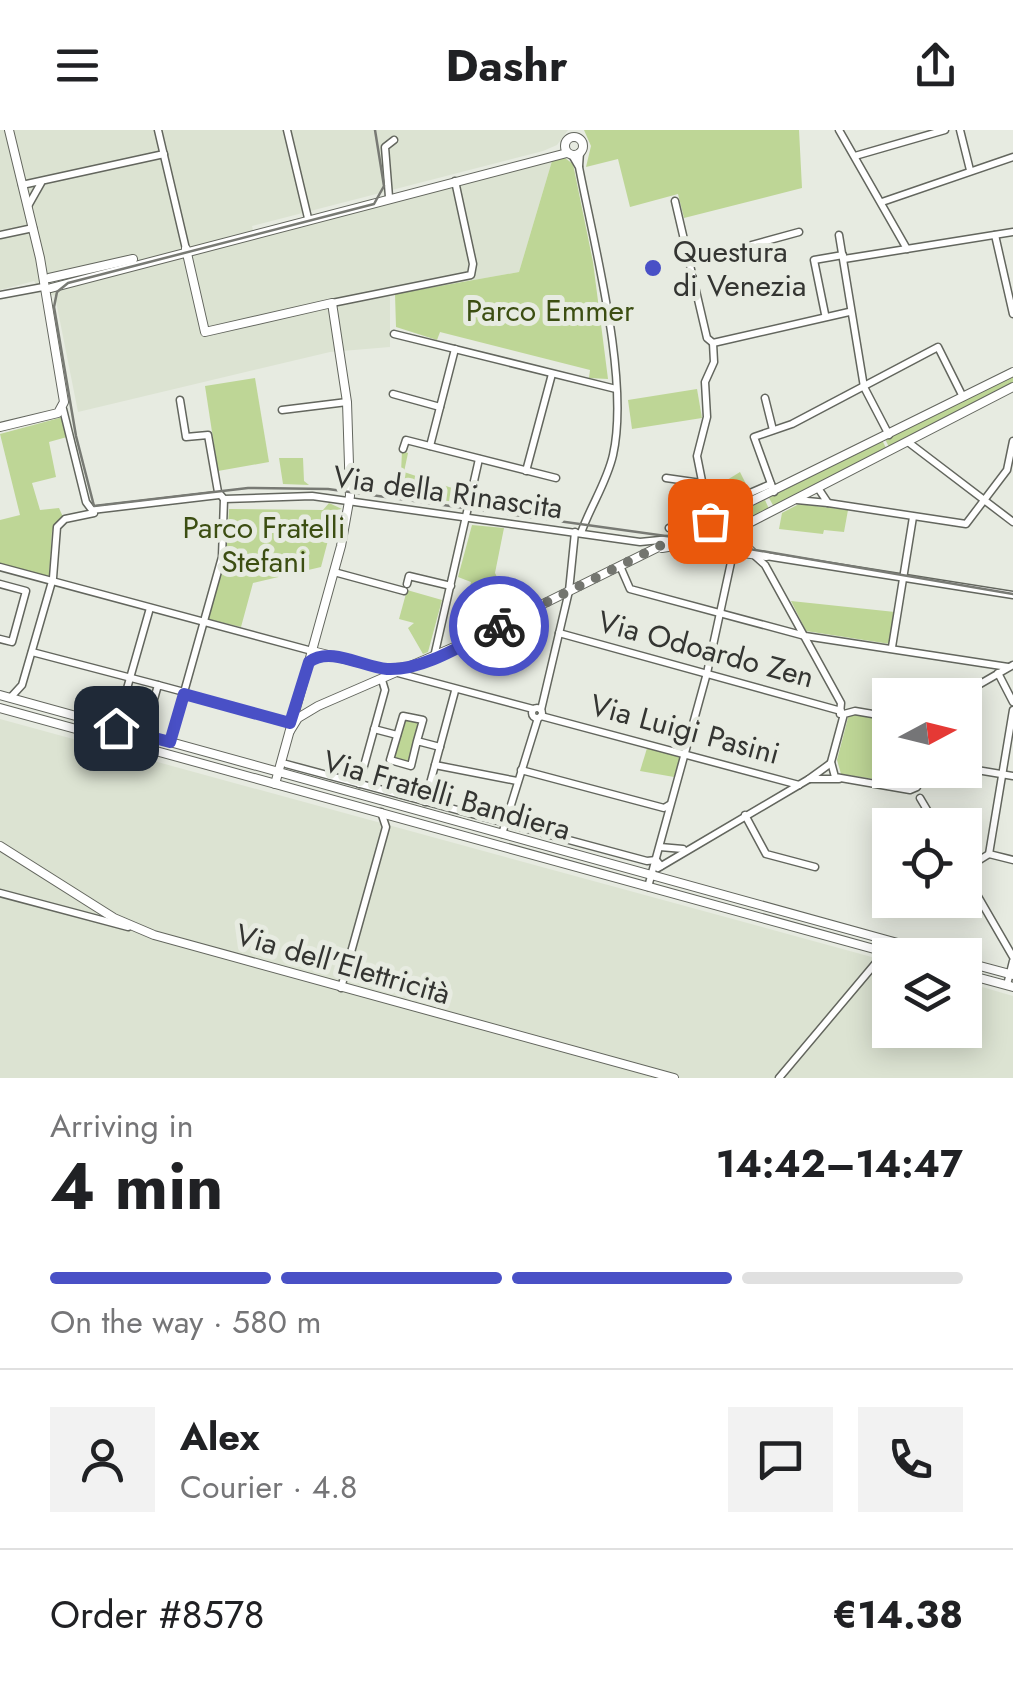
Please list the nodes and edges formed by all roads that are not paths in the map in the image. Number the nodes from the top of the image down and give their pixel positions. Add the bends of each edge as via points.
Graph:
1 (8, 130) edge
2 (158, 130) edge
3 (287, 130) edge
4 (839, 130) edge
5 (944, 130) edge
6 (960, 130) edge
7 (394, 140) dead end
8 (573, 143) edge
9 (13, 146) junction
10 (0, 149) edge
11 (164, 154) junction
12 (855, 156) junction
13 (1013, 156) edge
14 (970, 170) junction
15 (20, 174) junction
16 (455, 180) junction
17 (42, 182) junction
18 (22, 186) junction
19 (389, 198) junction
20 (675, 201) dead end
21 (882, 202) junction
22 (28, 207) junction
23 (308, 218) junction
24 (32, 228) junction
25 (799, 232) dead end
26 (1013, 232) edge
27 (0, 235) edge
28 (839, 235) dead end
29 (995, 235) junction
30 (907, 248) junction
31 (186, 249) junction
32 (843, 257) junction
33 (690, 262) junction
34 (46, 284) junction
35 (1009, 290) edge
36 (0, 295) edge
37 (332, 303) junction
38 (849, 310) junction
39 (825, 314) junction
40 (1013, 314) edge
41 (755, 332) junction
42 (394, 334) dead end
43 (713, 343) junction
44 (454, 349) junction
45 (1013, 372) edge
46 (552, 374) junction
47 (615, 387) junction
48 (864, 387) junction
49 (1013, 388) edge
50 (393, 394) dead end
51 (963, 397) junction
52 (765, 398) dead end
53 (180, 400) dead end
54 (347, 402) junction
55 (440, 407) junction
56 (63, 409) junction
57 (282, 410) dead end
58 (0, 427) edge
59 (773, 430) junction
60 (889, 435) junction
61 (908, 442) junction
62 (430, 446) junction
63 (1012, 448) edge
64 (404, 449) dead end
65 (479, 459) junction
66 (526, 470) junction
67 (556, 478) dead end
68 (666, 478) dead end
69 (700, 483) junction
70 (818, 488) junction
71 (772, 489) junction
72 (220, 496) junction
73 (86, 500) junction
74 (796, 500) junction
75 (985, 500) junction
76 (350, 502) junction
77 (828, 502) junction
78 (97, 512) junction
79 (466, 513) junction
80 (77, 516) junction
81 (711, 517) junction
82 (913, 517) junction
83 (1013, 522) edge
84 (700, 526) junction
85 (578, 533) junction
86 (670, 533) junction
87 (737, 537) junction
88 (692, 547) junction
89 (652, 550) junction
90 (733, 553) junction
91 (754, 555) junction
92 (766, 556) junction
93 (620, 566) junction
94 (0, 567) edge
95 (334, 572) junction
96 (904, 578) junction
97 (52, 581) junction
98 (0, 584) edge
99 (451, 586) junction
100 (569, 591) junction
101 (1013, 595) edge
102 (150, 608) junction
103 (720, 614) junction
104 (204, 622) junction
105 (559, 633) junction
106 (805, 636) junction
107 (0, 639) edge
108 (892, 647) junction
109 (308, 650) junction
110 (32, 652) junction
111 (326, 655) junction
112 (434, 656) junction
113 (309, 662) junction
114 (356, 662) junction
115 (1011, 666) edge
116 (411, 667) junction
117 (708, 672) junction
118 (398, 673) junction
119 (998, 674) junction
120 (130, 678) junction
121 (382, 680) junction
122 (982, 683) edge
123 (158, 686) junction
124 (358, 688) junction
125 (301, 691) junction
126 (455, 691) junction
127 (184, 693) junction
128 (5, 696) edge
129 (318, 706) junction
130 (1013, 706) edge
131 (3, 710) edge
132 (841, 711) junction
133 (537, 713) junction
134 (872, 715) edge
135 (838, 724) junction
136 (290, 727) junction
137 (116, 728) junction
138 (374, 729) junction
139 (144, 735) junction
140 (397, 736) junction
141 (418, 741) junction
142 (170, 742) junction
143 (440, 747) junction
144 (685, 752) junction
145 (831, 762) junction
146 (286, 764) dead end
147 (436, 765) junction
148 (521, 770) junction
149 (982, 771) edge
150 (278, 772) junction
151 (1009, 775) edge
152 (809, 779) junction
153 (841, 780) junction
154 (518, 781) junction
155 (275, 784) junction
156 (359, 784) junction
157 (799, 785) junction
158 (912, 788) edge
159 (921, 788) edge
160 (910, 790) junction
161 (920, 798) junction
162 (425, 802) junction
163 (926, 808) edge
164 (667, 809) junction
165 (380, 811) junction
166 (745, 816) junction
167 (504, 829) junction
168 (0, 846) edge
169 (660, 847) junction
170 (678, 852) junction
171 (989, 854) junction
172 (982, 859) edge
173 (1013, 860) edge
174 (659, 863) junction
175 (815, 868) dead end
176 (652, 874) junction
177 (648, 887) junction
178 (0, 893) edge
179 (982, 902) edge
180 (139, 930) junction
181 (880, 938) edge
182 (872, 948) edge
183 (1013, 959) edge
184 (982, 966) edge
185 (872, 967) edge
186 (1011, 974) edge
187 (982, 979) edge
188 (1010, 986) edge
189 (342, 988) junction
190 (674, 1078) edge
191 (779, 1078) edge

1 - 9 street
2 - 11 street
3 - 23 street
4 - 12 street
5 - 12 street
6 - 14 street
7 - 19 street via 386,146
8 - 16 street via 553,155
8 - 47 street
9 - 10 street
9 - 15 street
11 - 17 street
11 - 31 street
12 - 21 street
13 - 14 street
14 - 21 street
15 - 17 street
15 - 18 street
16 - 19 street
16 - 37 street via 471,275
17 - 18 street
17 - 22 street
18 - 22 street
19 - 23 street
20 - 33 street
21 - 30 street
22 - 24 street
23 - 31 street
24 - 27 street
24 - 34 street
25 - 33 street
26 - 29 street
28 - 32 street
29 - 30 street
29 - 35 street
30 - 32 street
31 - 34 street
31 - 37 street via 205,332
32 - 38 street
32 - 39 street via 814,260
33 - 43 street
34 - 36 street
34 - 56 street
35 - 40 street
37 - 54 street
38 - 39 street
38 - 41 street
38 - 48 street
39 - 41 street
41 - 43 street
42 - 44 street
43 - 69 street via 698,450
44 - 46 street
44 - 55 street
45 - 51 street
46 - 47 street
46 - 66 street
47 - 85 street via 612,457
48 - 51 street via 938,347
48 - 59 street
48 - 60 street
49 - 61 street
50 - 55 street
51 - 60 street
52 - 59 street
53 - 72 street via 186,438 208,435
54 - 57 street
54 - 76 street
55 - 62 street
56 - 58 street
56 - 73 street
59 - 71 street via 754,437
60 - 71 street
61 - 70 street
61 - 75 street
62 - 64 street via 406,440
62 - 65 street
63 - 75 street via 1007,470
65 - 66 street
65 - 79 street
66 - 67 street
68 - 69 street
69 - 81 street
70 - 74 street
70 - 77 street
71 - 81 street
72 - 76 street, Via della Rinascita
72 - 78 street, Via della Rinascita
72 - 104 street via 225,541
73 - 78 street
73 - 80 street
74 - 77 street
74 - 87 street via 749,523
75 - 82 street via 966,524
75 - 83 street
76 - 79 street, Via della Rinascita
76 - 95 street
77 - 82 street
78 - 80 street, Via della Rinascita
79 - 85 street, Via della Rinascita
79 - 99 street
80 - 97 street via 57,526
81 - 84 street
81 - 86 street
81 - 87 street
82 - 96 street
84 - 86 street
84 - 88 street
85 - 86 street, Via della Rinascita via 644,543
85 - 100 street
86 - 89 street
87 - 90 street
87 - 92 street
88 - 89 street
88 - 90 street
89 - 93 street
90 - 91 street
90 - 103 street
91 - 92 street
91 - 106 street
92 - 96 street
93 - 100 street
93 - 103 street via 630,589
94 - 97 street
95 - 99 street
95 - 109 street
96 - 101 street
96 - 108 street
97 - 102 street
97 - 110 street
98 - 107 street via 26,592 12,642
99 - 112 street
100 - 105 street
100 - 112 street
102 - 104 street
102 - 120 street
103 - 106 street
103 - 117 street
104 - 109 street
104 - 127 street
105 - 117 street, Via Odoardo Zen
105 - 133 street
106 - 108 street
106 - 132 street
108 - 115 street
109 - 111 street
109 - 113 street
110 - 120 street
110 - 128 street via 20,691
111 - 113 street
111 - 114 street
112 - 116 street
113 - 125 street
114 - 116 street
114 - 124 street via 370,672
115 - 119 street
116 - 118 street
117 - 132 street, Via Odoardo Zen
117 - 144 street
118 - 121 street
118 - 126 street
119 - 122 street
119 - 130 street
120 - 123 street
120 - 137 street
121 - 124 street
121 - 138 street
123 - 127 street
123 - 139 street
124 - 129 street
125 - 129 street via 301,703
125 - 136 street
126 - 133 street
126 - 143 street
127 - 136 street
127 - 142 street
128 - 137 street, Via Fratelli Bandiera
129 - 136 street
130 - 151 street
131 - 155 street, Via Fratelli Bandiera
132 - 135 street
133 - 144 street, Via Luigi Pasini
133 - 148 street
134 - 135 street via 849,712
135 - 145 street
136 - 150 street
137 - 139 street, Via Fratelli Bandiera
138 - 140 street
138 - 156 street
139 - 142 street, Via Fratelli Bandiera
140 - 141 street via 403,716 423,720
140 - 141 street via 390,760 411,766
141 - 143 street
142 - 150 street, Via Fratelli Bandiera
143 - 147 street
144 - 157 street, Via Luigi Pasini
144 - 164 street
145 - 152 street
145 - 153 street
146 - 156 street, Via Fratelli Bandiera
147 - 154 street
147 - 162 street
148 - 154 street
148 - 164 street
149 - 151 street
150 - 155 street
150 - 167 street, Via Fratelli Bandiera
151 - 171 street
152 - 153 street
152 - 157 street
153 - 160 street
154 - 167 street
155 - 165 street, Via Fratelli Bandiera
156 - 162 street, Via Fratelli Bandiera
157 - 166 street
158 - 160 street
159 - 161 street
160 - 161 street
161 - 163 street
162 - 167 street, Via Fratelli Bandiera
164 - 169 street
165 - 177 street, Via Fratelli Bandiera
165 - 189 street via 386,827
166 - 170 street
166 - 175 street via 766,854
167 - 174 street, Via Fratelli Bandiera
167 - 176 street, Via Fratelli Bandiera
168 - 180 street
169 - 170 street
169 - 174 street
170 - 174 street
171 - 172 street
171 - 173 street
174 - 176 street
176 - 177 street
176 - 181 street, Via Fratelli Bandiera
177 - 182 street, Via Fratelli Bandiera
178 - 180 street, Via dell'Elettricità
179 - 183 street
180 - 189 street, Via dell'Elettricità
183 - 186 street
184 - 186 street
185 - 191 street
186 - 188 street
187 - 188 street
189 - 190 street, Via dell'Elettricità

